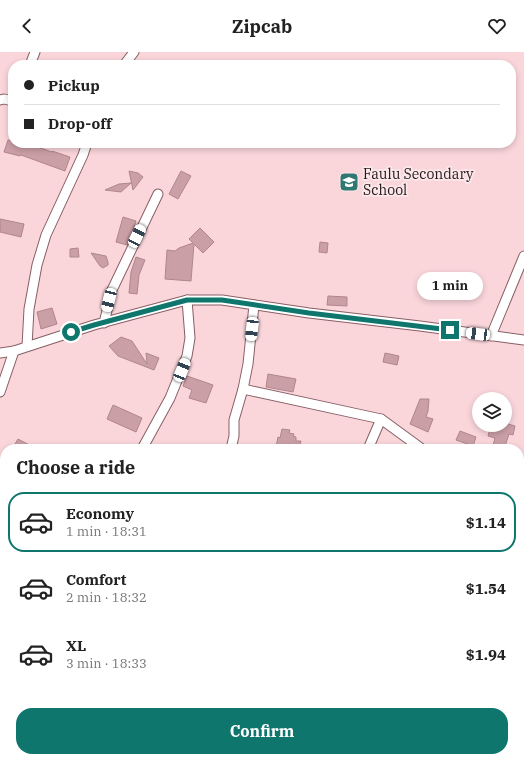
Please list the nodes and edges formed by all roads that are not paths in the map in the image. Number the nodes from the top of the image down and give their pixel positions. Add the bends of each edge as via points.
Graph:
1 (134, 52) edge
2 (128, 60) edge
3 (85, 148) edge
4 (158, 194) dead end
5 (524, 256) edge
6 (187, 300) junction
7 (254, 304) junction
8 (104, 322) junction
9 (491, 336) junction
10 (524, 340) edge
11 (27, 346) junction
12 (14, 351) junction
13 (0, 353) edge
14 (243, 389) junction
15 (0, 392) edge
16 (381, 419) junction
17 (145, 444) edge
18 (232, 444) edge
19 (370, 444) edge
20 (415, 444) edge

1 - 2 street
3 - 11 street via 46,235 36,265 29,309
4 - 8 street via 112,290
5 - 9 street
6 - 7 street via 222,300
6 - 8 street
6 - 17 street via 190,338 187,356 170,398
7 - 9 street
7 - 14 street
8 - 11 street
9 - 10 street
11 - 12 street
12 - 13 street
12 - 15 street
14 - 16 street
14 - 18 street via 234,420
16 - 19 street
16 - 20 street

